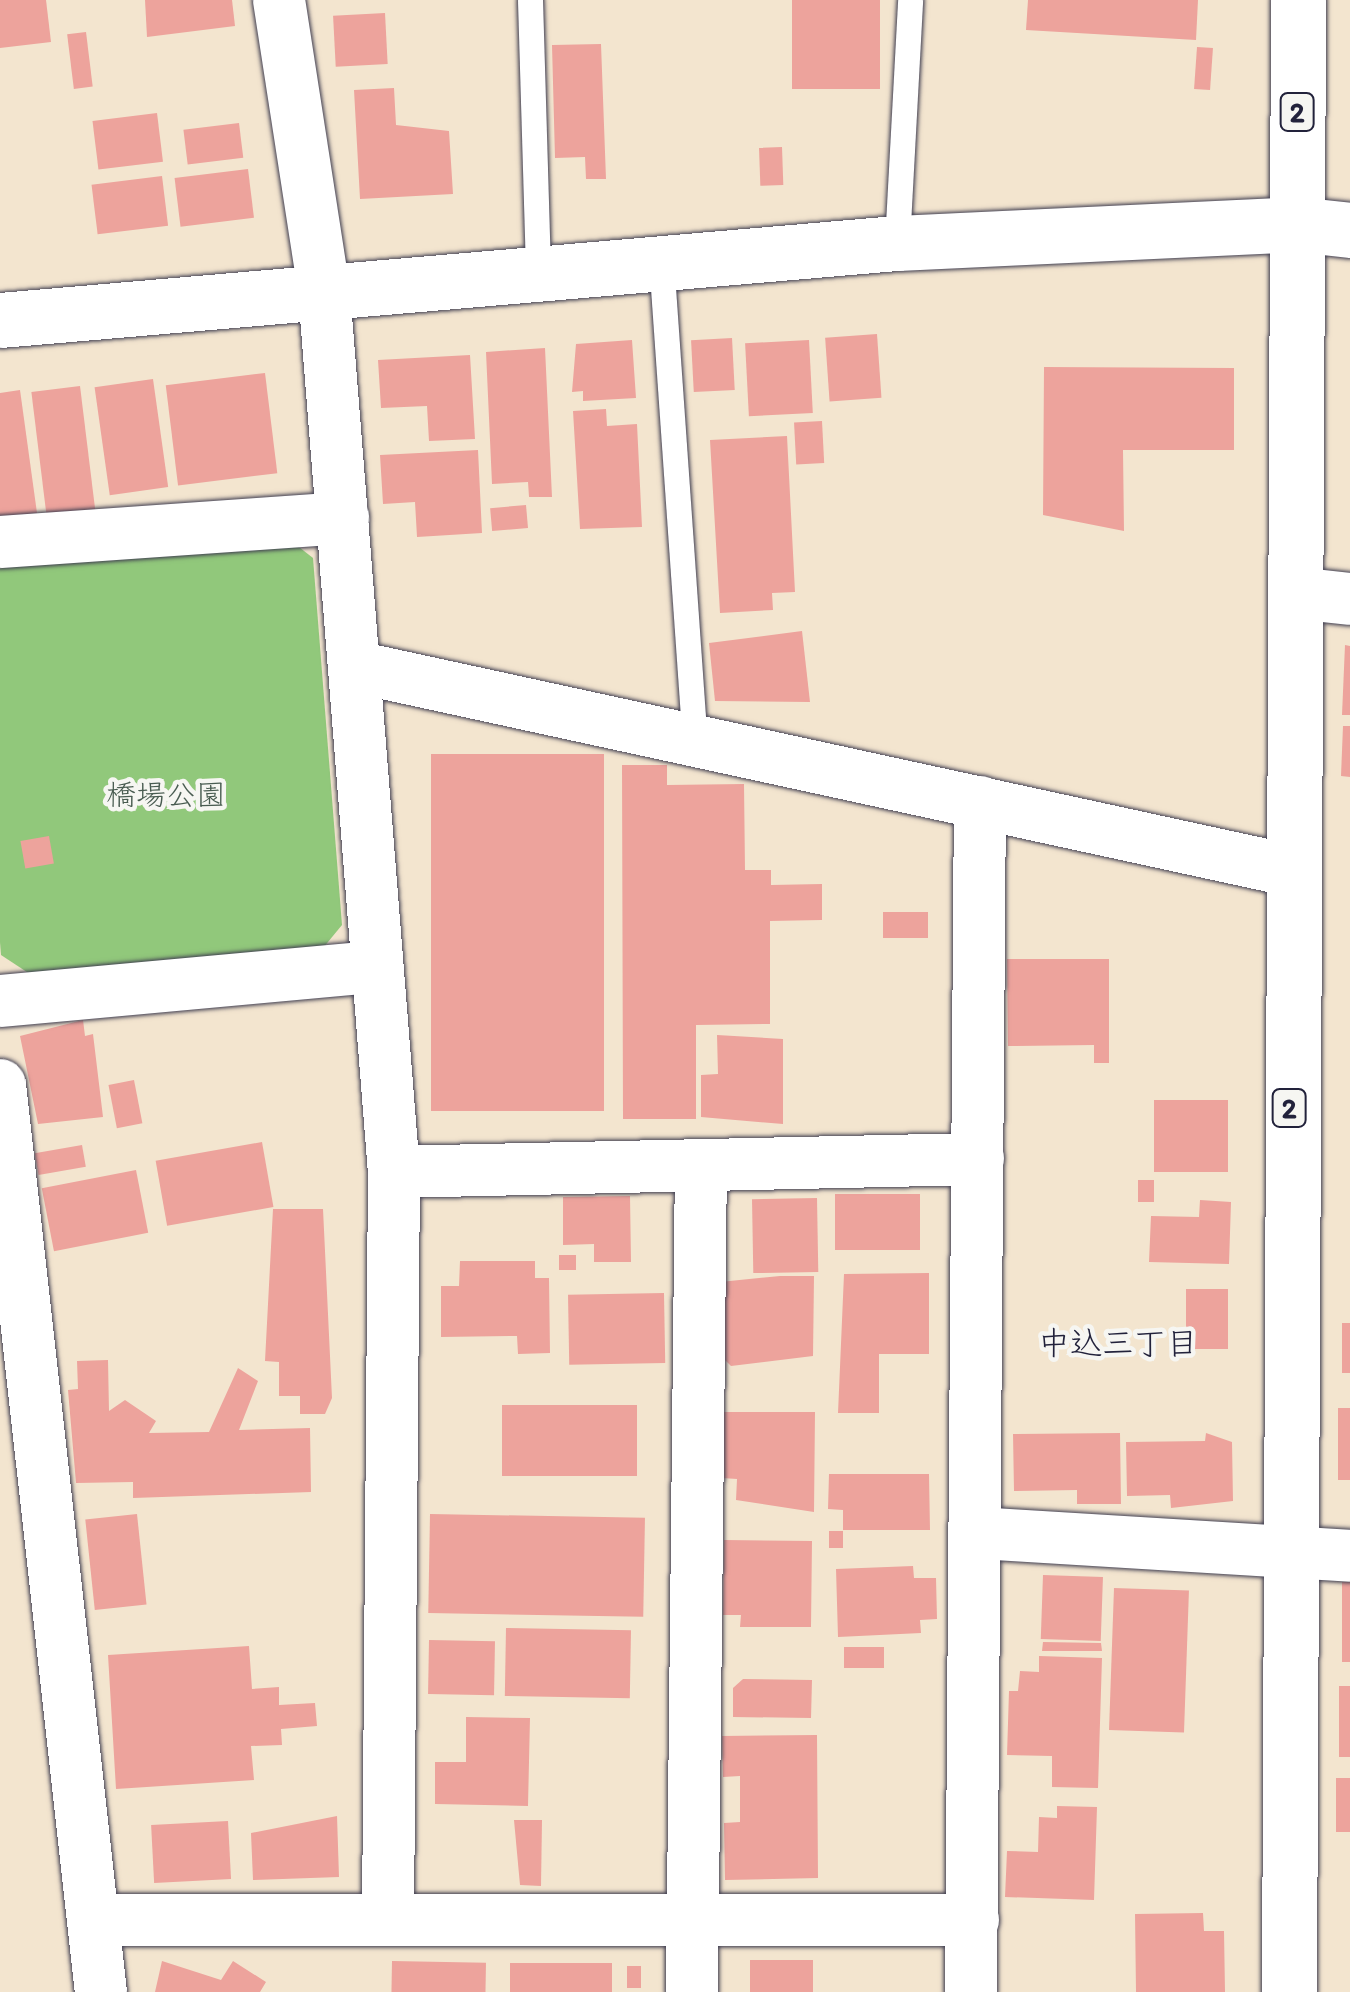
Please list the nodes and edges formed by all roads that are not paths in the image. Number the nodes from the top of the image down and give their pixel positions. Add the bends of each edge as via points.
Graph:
1 (279, 0) edge
2 (530, 0) edge
3 (910, 0) edge
4 (1298, 0) edge
5 (1296, 224) junction
6 (1350, 230) edge
7 (897, 243) junction
8 (661, 259) junction
9 (538, 270) junction
10 (324, 291) junction
11 (0, 320) edge
12 (343, 518) junction
13 (0, 542) edge
14 (1295, 593) junction
15 (1350, 600) edge
16 (356, 667) junction
17 (695, 740) junction
18 (980, 802) junction
19 (1294, 870) junction
20 (375, 966) junction
21 (0, 1001) edge
22 (0, 1086) edge
23 (978, 1159) junction
24 (701, 1165) junction
25 (394, 1172) junction
26 (976, 1533) junction
27 (1291, 1552) junction
28 (1350, 1556) edge
29 (98, 1920) junction
30 (388, 1920) junction
31 (692, 1920) junction
32 (973, 1920) junction
33 (101, 1992) edge
34 (692, 1992) edge
35 (972, 1992) edge
36 (1289, 1992) edge

1 - 10 street
2 - 9 lane
3 - 7 lane
4 - 5 main road, 2
5 - 6 main road
5 - 7 main road
5 - 14 main road, 2
7 - 8 main road
8 - 9 main road
8 - 17 lane
9 - 10 main road
10 - 11 main road
10 - 12 street
12 - 13 street
12 - 16 street
14 - 15 street
14 - 19 main road, 2
16 - 17 street
16 - 20 street
17 - 18 street
18 - 19 street
18 - 23 street
19 - 27 main road, 2
20 - 21 street
20 - 25 street
22 - 29 street
23 - 24 street
23 - 26 street
24 - 25 street
24 - 31 street
25 - 30 street
26 - 27 street
26 - 32 street
27 - 28 street
27 - 36 main road, 2
29 - 30 street
29 - 33 street
30 - 31 street
31 - 32 street
31 - 34 street
32 - 35 street

